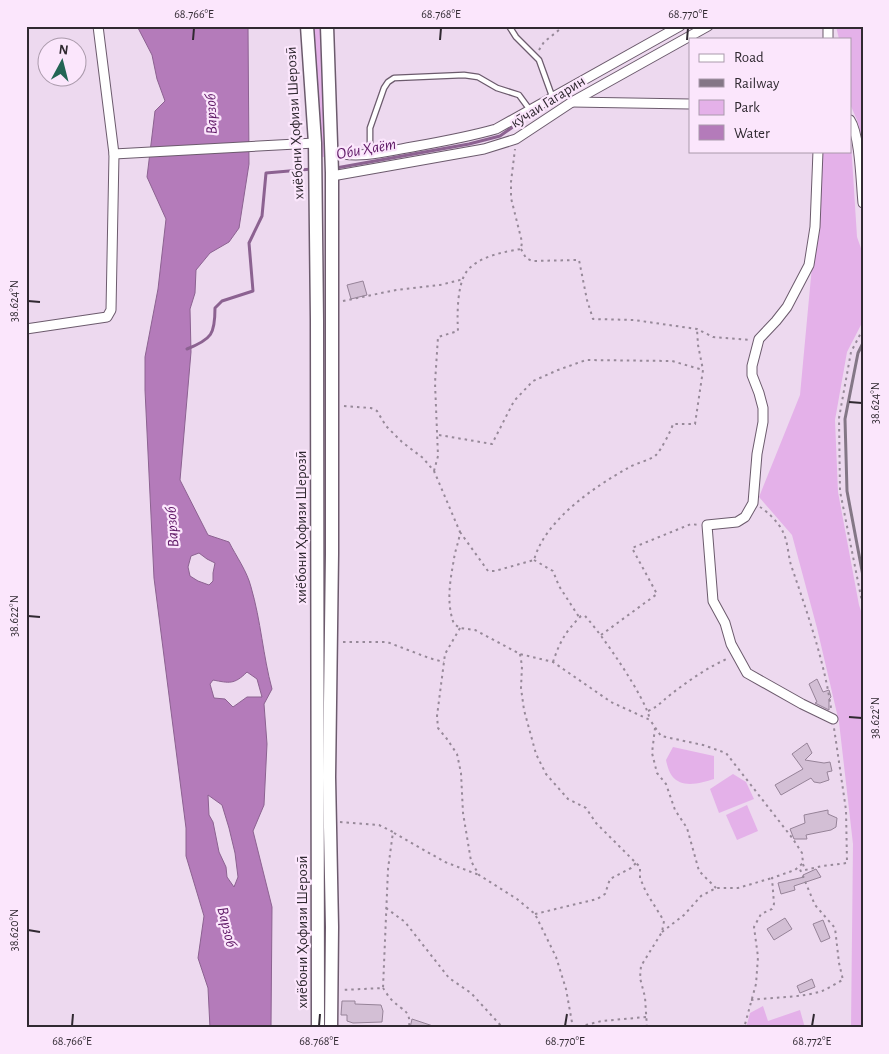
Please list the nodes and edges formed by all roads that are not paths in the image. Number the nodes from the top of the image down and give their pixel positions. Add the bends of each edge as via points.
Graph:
1 (98, 26) edge
2 (307, 26) edge
3 (327, 26) edge
4 (509, 26) edge
5 (680, 26) edge
6 (708, 26) edge
7 (329, 52) junction
8 (309, 54) junction
9 (552, 96) junction
10 (572, 102) junction
11 (689, 104) edge
12 (530, 110) junction
13 (852, 126) edge
14 (315, 142) junction
15 (818, 152) edge
16 (114, 154) junction
17 (331, 154) junction
18 (370, 154) junction
19 (332, 175) junction
20 (863, 203) edge
21 (26, 329) edge
22 (833, 719) road end
23 (318, 1028) edge
24 (331, 1028) edge

1 - 16 street
2 - 8 main road, хиёбони Ҳофизи Шерозӣ
3 - 7 main road, хиёбони Ҳофизи Шерозӣ
4 - 9 lane via 539,60
5 - 9 street
6 - 10 street, кӯчаи Гагарин
7 - 8 main road
7 - 17 main road, хиёбони Ҳофизи Шерозӣ
8 - 14 main road, хиёбони Ҳофизи Шерозӣ
9 - 12 street
10 - 11 street
10 - 19 street, кӯчаи Гагарин via 516,139 484,150
12 - 18 street via 496,129
12 - 18 lane via 519,95 478,77 394,78 384,88 370,128
13 - 20 street
14 - 16 street
14 - 23 main road, хиёбони Ҳофизи Шерозӣ
15 - 22 street via 815,227 809,265 787,307 759,340 752,366 763,408 754,503 745,517 737,522 707,525 713,601 747,673
16 - 21 street via 111,310 107,317
17 - 18 street
17 - 19 main road, хиёбони Ҳофизи Шерозӣ
19 - 24 main road, хиёбони Ҳофизи Шерозӣ

